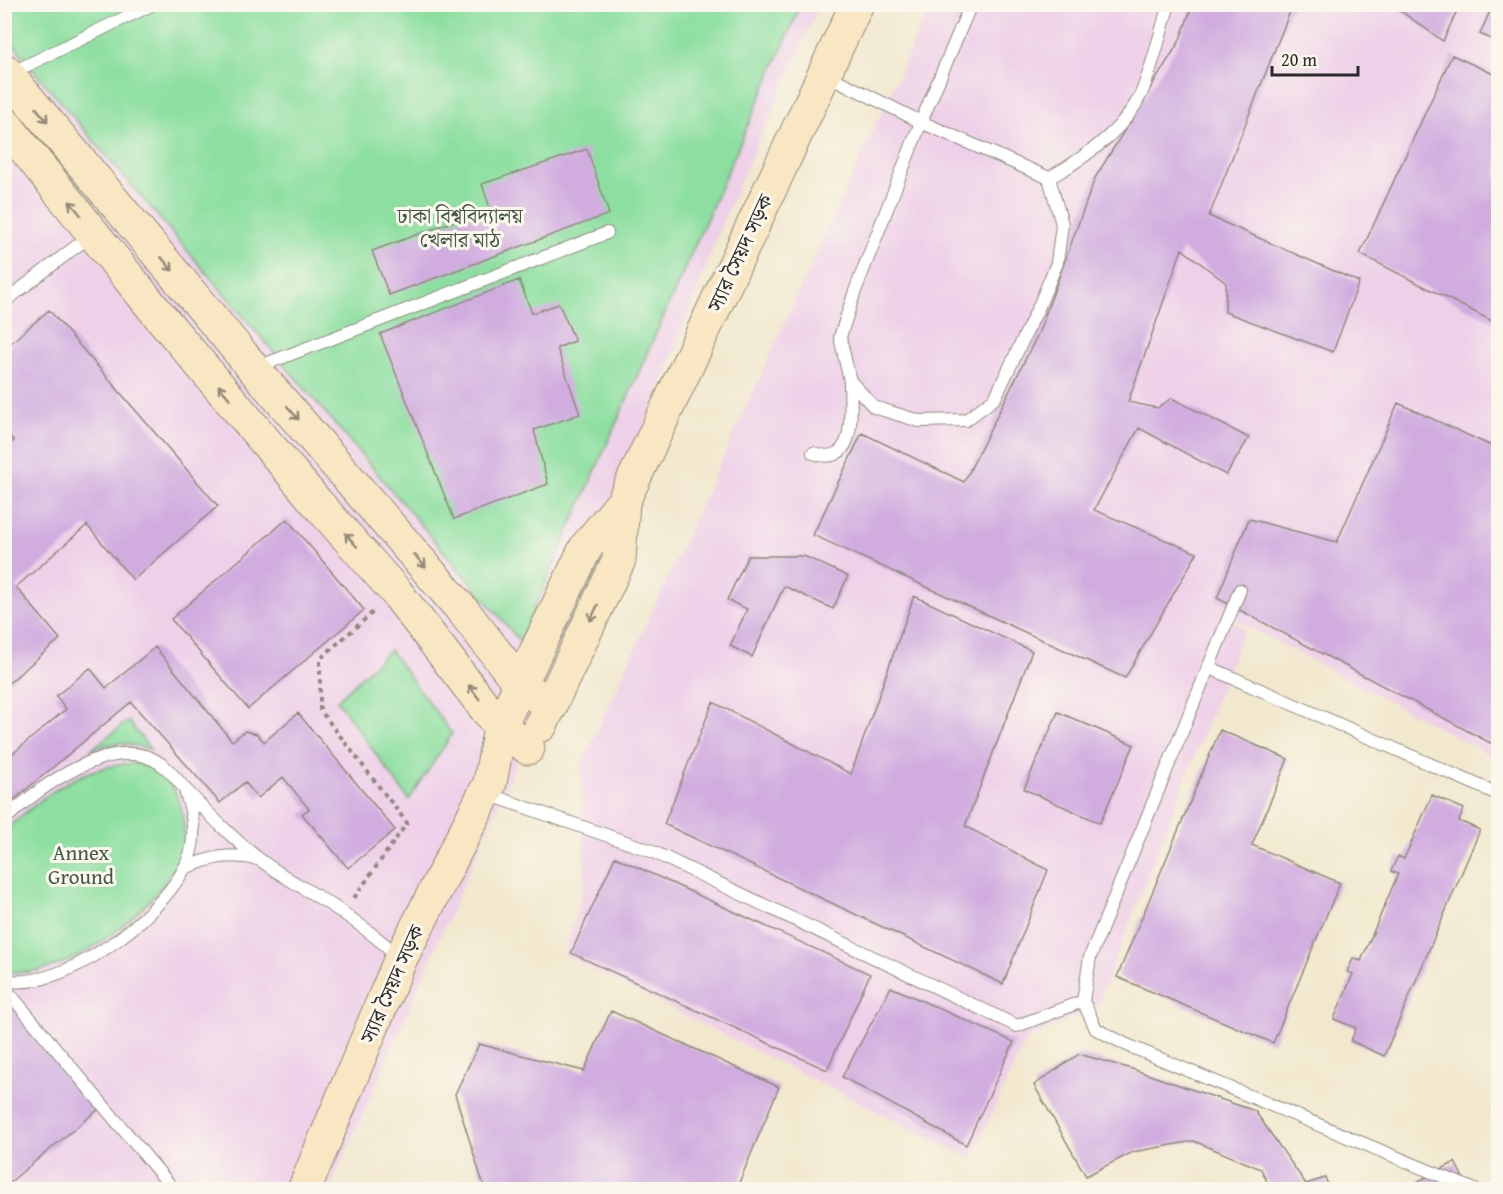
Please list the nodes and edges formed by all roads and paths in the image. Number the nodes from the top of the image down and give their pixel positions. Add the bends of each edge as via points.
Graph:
1 (153, 4) edge
2 (857, 4) edge
3 (971, 4) edge
4 (1169, 4) edge
5 (6, 72) edge
6 (824, 74) junction
7 (921, 122) junction
8 (4, 123) edge
9 (1049, 178) junction
10 (95, 233) junction
11 (607, 233) dead end
12 (4, 302) edge
13 (254, 369) junction
14 (850, 381) junction
15 (813, 453) dead end
16 (623, 502) junction
17 (1240, 590) dead end
18 (396, 592) junction
19 (1208, 667) junction
20 (520, 684) junction
21 (550, 706) junction
22 (500, 727) junction
23 (528, 748) junction
24 (184, 788) junction
25 (488, 789) junction
26 (1498, 794) edge
27 (4, 820) edge
28 (260, 860) junction
29 (185, 868) junction
30 (343, 913) junction
31 (401, 958) junction
32 (4, 980) edge
33 (4, 987) edge
34 (1083, 1001) junction
35 (174, 1190) edge
36 (304, 1190) edge
37 (1474, 1190) edge

1 - 5 lane
2 - 6 main road, স্যার সৈয়দ সড়ক
3 - 7 lane
4 - 9 lane via 1140,94 1126,116 1096,148
5 -> 13 main road
6 - 7 lane
6 - 16 main road, স্যার সৈয়দ সড়ক
7 - 9 lane
7 - 14 lane via 840,337
10 -> 8 main road
9 - 14 lane via 1062,224 1057,263 995,398 966,420 919,421 874,407
10 - 12 lane
18 -> 10 main road via 162,318
11 - 13 lane
13 -> 20 main road via 464,612
14 - 15 lane via 850,434 844,447 835,455
16 - 20 main road, স্যার সৈয়দ সড়ক via 586,547
16 -> 21 main road, স্যার সৈয়দ সড়ক via 619,560
17 - 19 lane
22 -> 18 main road
18 - 30 path via 320,659 320,710 407,823
19 - 26 lane
19 - 34 lane via 1090,957
20 - 21 main road
20 - 22 main road, স্যার সৈয়দ সড়ক
21 - 23 main road, স্যার সৈয়দ সড়ক
22 - 23 main road
22 - 25 main road, স্যার সৈয়দ সড়ক
23 - 25 main road, স্যার সৈয়দ সড়ক
24 - 27 lane via 160,763 146,756 112,756 73,769
24 - 28 lane
24 - 29 lane via 193,824 193,843
25 - 31 main road, স্যার সৈয়দ সড়ক
25 - 34 lane via 649,850 1017,1026
28 - 29 lane via 240,855 219,856
28 - 30 lane
29 - 32 lane via 142,919 97,954 38,979
30 - 31 lane
31 - 36 main road, স্যার সৈয়দ সড়ক
33 - 35 lane
34 - 37 lane via 1096,1029 1127,1045

